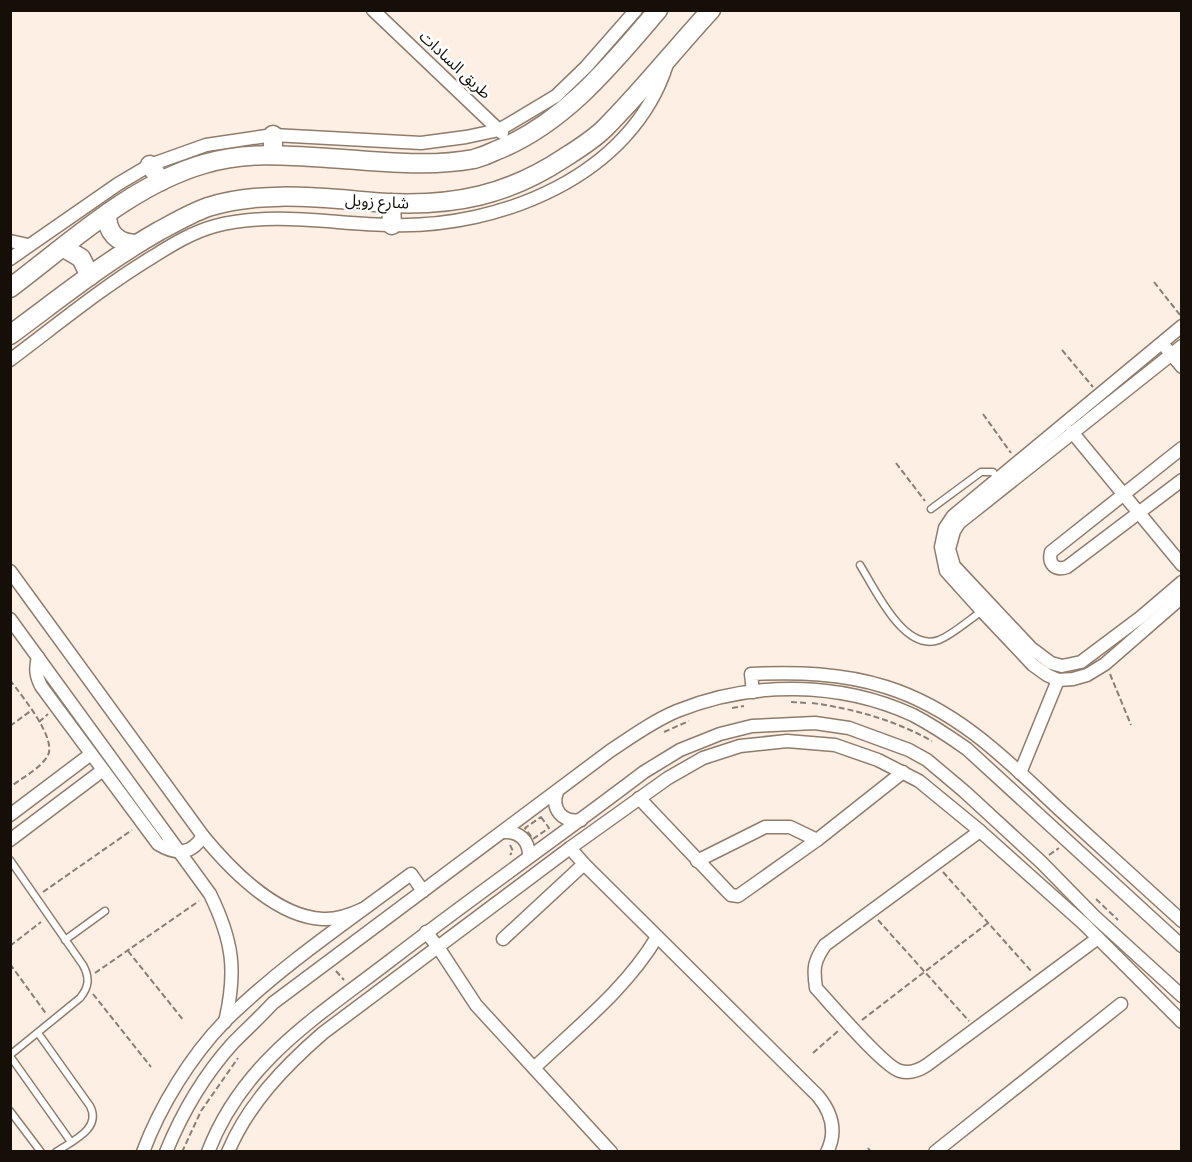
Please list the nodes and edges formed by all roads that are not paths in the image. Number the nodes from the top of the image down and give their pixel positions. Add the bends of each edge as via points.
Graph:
1 (373, 10) edge
2 (636, 10) edge
3 (658, 10) edge
4 (711, 10) edge
5 (669, 56) junction
6 (499, 130) junction
7 (273, 135) junction
8 (514, 144) junction
9 (273, 155) junction
10 (150, 165) junction
11 (161, 181) junction
12 (391, 203) junction
13 (108, 214) junction
14 (392, 225) junction
15 (10, 241) edge
16 (136, 244) junction
17 (27, 245) junction
18 (64, 248) junction
19 (10, 259) edge
20 (124, 264) junction
21 (90, 276) junction
22 (10, 288) edge
23 (1179, 332) edge
24 (10, 335) edge
25 (1161, 343) junction
26 (1182, 346) edge
27 (1172, 355) junction
28 (10, 360) edge
29 (1182, 367) edge
30 (1104, 400) junction
31 (1072, 432) junction
32 (1182, 448) edge
33 (1042, 451) junction
34 (1182, 480) edge
35 (1001, 483) junction
36 (1123, 494) junction
37 (931, 509) road end
38 (1138, 513) junction
39 (1182, 565) edge
40 (860, 566) dead end
41 (10, 571) edge
42 (1182, 582) edge
43 (974, 594) junction
44 (1182, 597) edge
45 (982, 611) junction
46 (10, 619) edge
47 (1144, 621) junction
48 (1001, 624) junction
49 (1095, 651) junction
50 (38, 657) junction
51 (1081, 662) junction
52 (1105, 663) junction
53 (1052, 673) junction
54 (1088, 675) junction
55 (751, 692) junction
56 (91, 754) junction
57 (103, 770) junction
58 (903, 772) junction
59 (1020, 773) junction
60 (557, 792) junction
61 (639, 798) junction
62 (10, 815) edge
63 (581, 820) junction
64 (980, 831) junction
65 (503, 832) junction
66 (203, 836) junction
67 (10, 840) edge
68 (817, 840) junction
69 (570, 848) junction
70 (181, 853) junction
71 (529, 856) junction
72 (10, 860) edge
73 (697, 861) junction
74 (584, 864) junction
75 (1123, 868) junction
76 (1110, 879) junction
77 (423, 891) junction
78 (363, 909) junction
79 (105, 911) dead end
80 (1089, 920) junction
81 (1182, 921) edge
82 (426, 932) junction
83 (657, 937) junction
84 (1098, 938) junction
85 (503, 939) dead end
86 (66, 940) junction
87 (1182, 946) edge
88 (438, 947) junction
89 (1182, 996) edge
90 (1121, 1004) dead end
91 (225, 1022) junction
92 (1182, 1022) edge
93 (38, 1033) junction
94 (10, 1056) edge
95 (534, 1068) junction
96 (10, 1111) edge
97 (148, 1137) junction
98 (71, 1142) junction
99 (167, 1148) edge
100 (942, 1149) edge
101 (41, 1152) edge
102 (56, 1152) edge
103 (143, 1152) edge
104 (208, 1152) edge
105 (228, 1152) edge
106 (611, 1152) edge
107 (827, 1152) edge

1 - 6 street, طريق السادات
2 - 6 street via 556,96
3 - 8 main road via 584,92
4 - 5 main road, شارع زويل
5 - 12 main road, شارع زويل via 603,130 546,170 486,195 451,202
5 - 14 street via 659,88 643,116 622,141 570,180 491,213
6 - 7 street via 421,142
6 - 8 street, طريق السادات
7 - 9 main road
7 - 10 street via 206,145
8 - 9 main road via 476,159 428,164
9 - 11 main road via 204,164
10 - 11 main road
10 - 17 street
11 - 13 main road
12 - 14 main road
12 - 16 main road, شارع زويل via 284,197 244,199 207,207
13 - 16 main road via 111,232 118,240
13 - 18 main road
14 - 20 street via 249,219 213,227
15 - 17 street
16 - 20 main road, شارع زويل
17 - 19 street
18 - 21 main road via 81,258
18 - 22 main road
20 - 21 main road, شارع زويل
20 - 28 street
21 - 24 main road, شارع زويل
23 - 25 street
25 - 27 street
25 - 30 street
26 - 27 street
27 - 29 street
27 - 30 street
30 - 31 street
30 - 33 street
31 - 33 street
31 - 36 street
32 - 36 street
33 - 35 street
33 - 35 street via 1018,463
34 - 38 street
35 - 37 lane via 993,472 981,472
35 - 43 street via 945,528 942,558
36 - 38 street
36 - 38 street via 1051,552 1051,564 1055,568 1067,567
38 - 39 street
40 - 45 lane via 909,636 928,642 939,640
41 - 66 street
42 - 47 street
43 - 45 street
43 - 48 street
44 - 47 street
45 - 48 street
46 - 50 street
47 - 49 street
47 - 52 street
48 - 53 street via 1027,651 1033,665
49 - 51 street
49 - 52 street
50 - 56 street via 36,677
50 - 70 street
51 - 53 street
51 - 54 street
52 - 54 street
53 - 54 street via 1073,679
53 - 59 street
55 - 59 street via 751,674 798,672 843,676 887,687 928,704 967,727
55 - 60 street via 703,702 649,725
55 - 76 street via 786,688 851,695 882,703 941,730
56 - 57 street
56 - 62 street
57 - 67 street
57 - 70 street via 158,844
58 - 61 street via 835,745 788,741 740,746 703,758
58 - 64 street
58 - 68 street
59 - 75 street
60 - 63 street via 555,805 561,816
60 - 65 street
61 - 69 street
61 - 73 street
63 - 71 street
63 - 80 street via 680,750 752,726 815,723 859,732 927,760 1041,862
64 - 80 street
64 - 84 street via 825,945 817,957 813,972 816,988 891,1068 910,1072 927,1065
65 - 71 street via 523,837
65 - 77 street
66 - 70 street via 198,844
66 - 78 street via 240,876 301,915 345,917
68 - 73 street via 790,826 765,827
68 - 73 street via 738,896 731,895
69 - 74 street
69 - 88 street
70 - 91 street via 224,922 232,972
71 - 82 street
72 - 86 lane
74 - 83 street
74 - 85 street
75 - 76 street
75 - 81 street
76 - 87 street
77 - 78 street via 411,874
77 - 99 street via 333,966 273,1004 233,1043 197,1091
78 - 91 street
79 - 86 lane
80 - 84 street
80 - 89 street
82 - 88 street
82 - 104 street via 282,1044 255,1072 228,1110
83 - 95 street via 618,989
83 - 107 street via 826,1106 832,1132
84 - 92 street
86 - 93 lane via 83,965 87,987 80,998
88 - 95 street via 476,1005
88 - 105 street via 295,1057 249,1114
90 - 100 street
91 - 97 street via 197,1054
93 - 94 lane
93 - 98 lane via 93,1111 90,1128
94 - 98 lane
95 - 106 street
96 - 101 lane
97 - 99 street
97 - 103 street
98 - 102 lane

